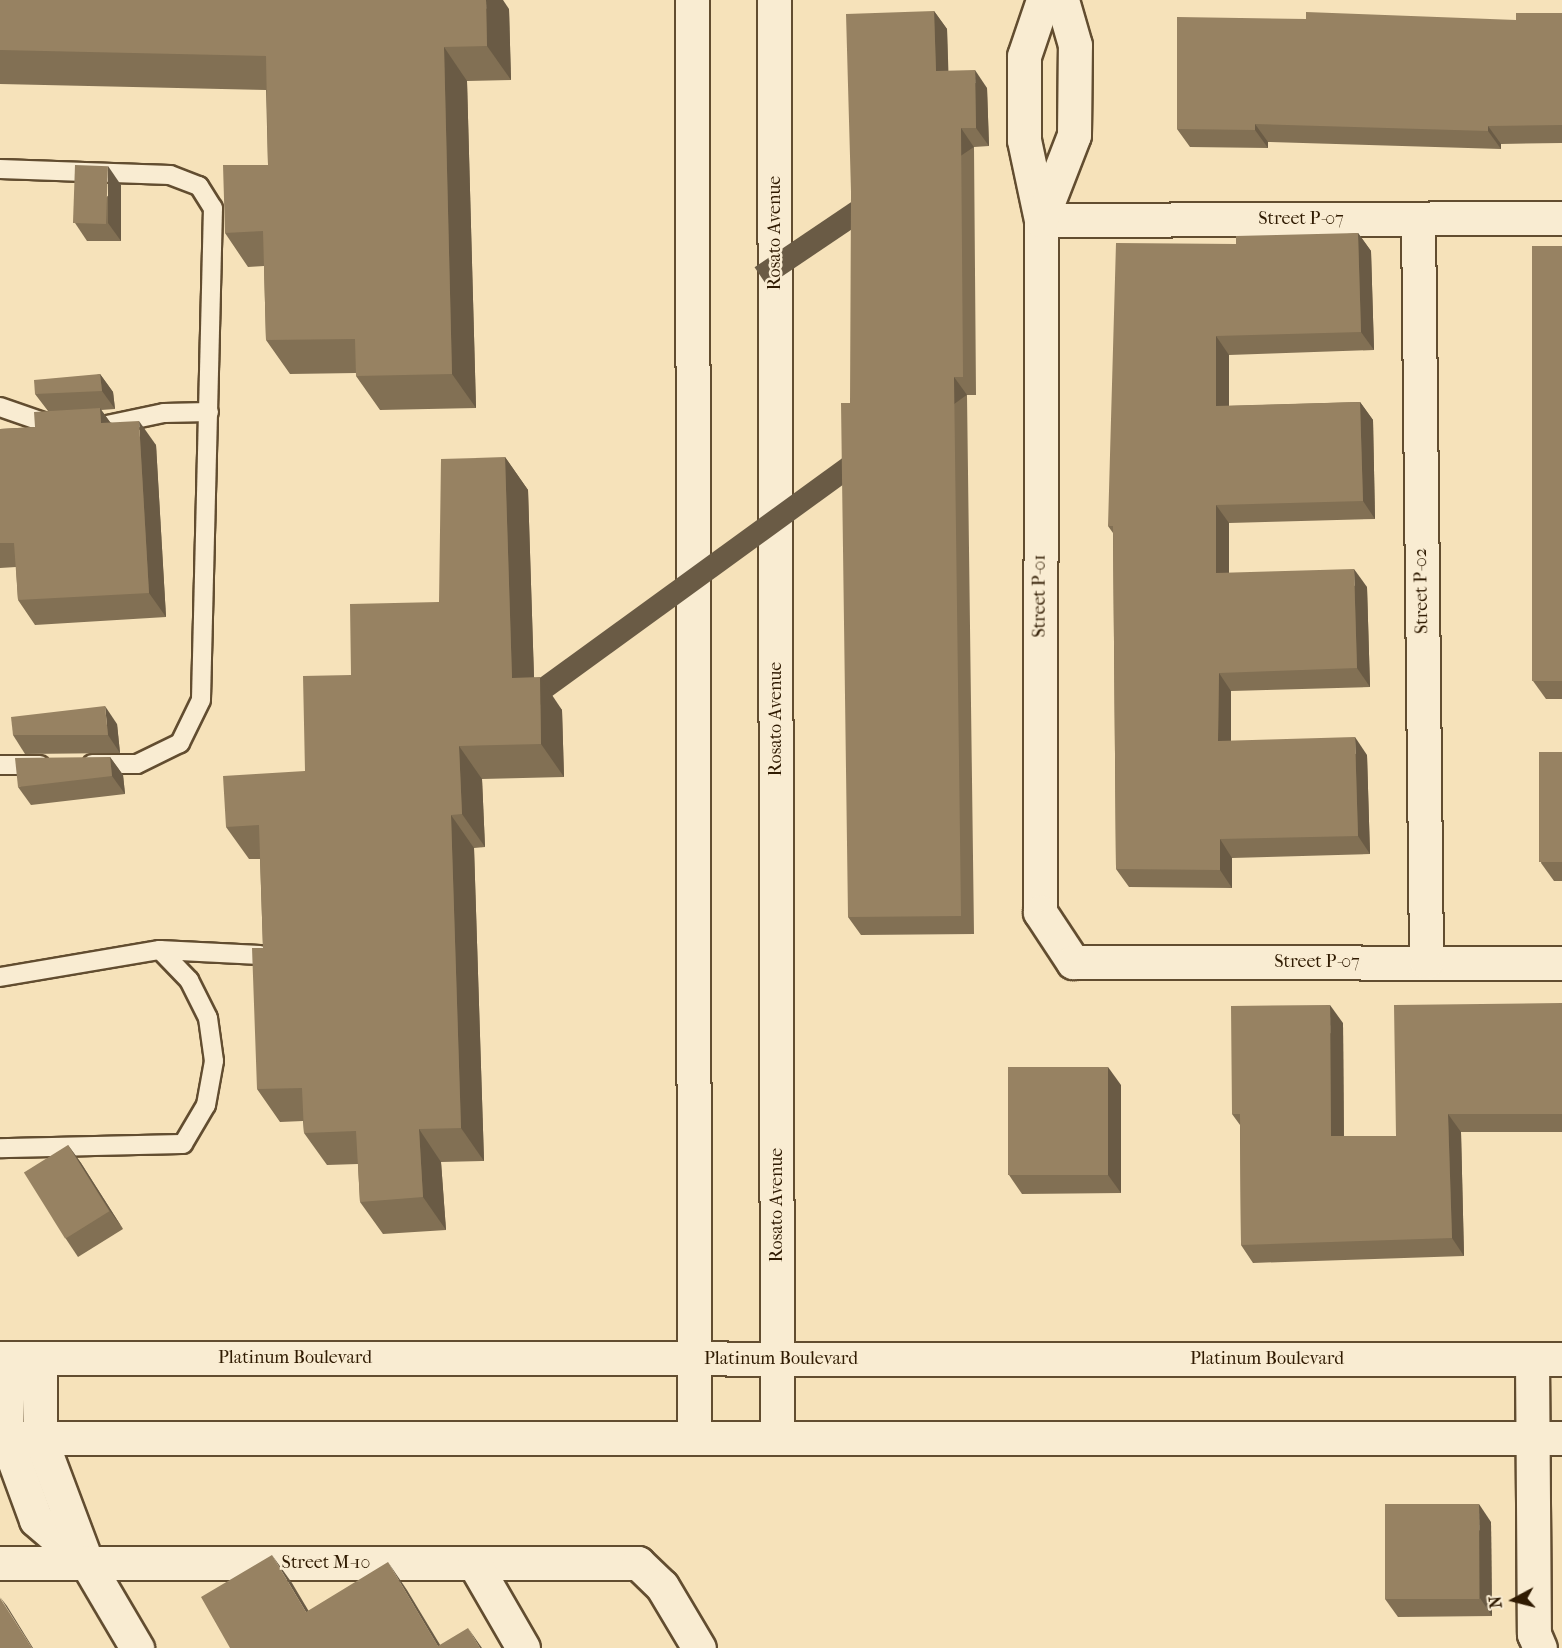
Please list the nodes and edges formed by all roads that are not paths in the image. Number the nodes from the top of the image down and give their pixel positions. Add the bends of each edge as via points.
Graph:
1 (692, 0) edge
2 (774, 0) edge
3 (1043, 0) edge
4 (1062, 0) edge
5 (0, 169) edge
6 (1562, 218) edge
7 (1418, 219) junction
8 (1041, 220) junction
9 (0, 407) edge
10 (209, 412) junction
11 (0, 765) edge
12 (160, 950) junction
13 (260, 955) edge
14 (1073, 962) joint
15 (1426, 962) junction
16 (1562, 963) edge
17 (0, 977) edge
18 (0, 1148) edge
19 (4, 1358) edge
20 (40, 1358) junction
21 (777, 1358) junction
22 (693, 1359) junction
23 (1547, 1359) edge
24 (694, 1437) junction
25 (3, 1438) edge
26 (40, 1438) junction
27 (777, 1438) junction
28 (1547, 1438) edge
29 (0, 1563) edge
30 (87, 1563) junction
31 (474, 1563) junction
32 (137, 1648) edge
33 (523, 1648) edge
34 (699, 1648) edge
35 (1540, 1648) edge

1 - 22 street
2 - 21 street, Rosato Avenue
3 - 8 street via 1024,56 1024,140
4 - 8 street via 1075,45 1074,135
5 - 10 lane via 170,175 199,186 213,208
6 - 7 street, Street P-07
7 - 8 street, Street P-07
7 - 15 street, Street P-02
8 - 14 street, Street P-01 via 1040,912
9 - 10 lane via 55,426
10 - 11 lane via 201,700 180,743 137,764
12 - 13 lane
12 - 17 lane
12 - 18 lane via 189,980 204,1009 214,1061 206,1105 183,1144
14 - 15 street, Street P-07
15 - 16 street, Street P-07
19 - 20 street, Platinum Boulevard
19 - 25 street
20 - 22 street, Platinum Boulevard
20 - 26 street
21 - 22 street, Platinum Boulevard
21 - 23 street, Platinum Boulevard
21 - 27 street, Rosato Avenue
22 - 24 street
23 - 28 street
24 - 26 street
24 - 27 street
25 - 26 street
25 - 30 street via 36,1520
26 - 30 street
27 - 28 street
28 - 35 street via 1534,1634
29 - 30 street, Street M-10
30 - 31 street, Street M-10
30 - 32 street
31 - 33 street
31 - 34 street, Street M-10 via 638,1563 649,1572

